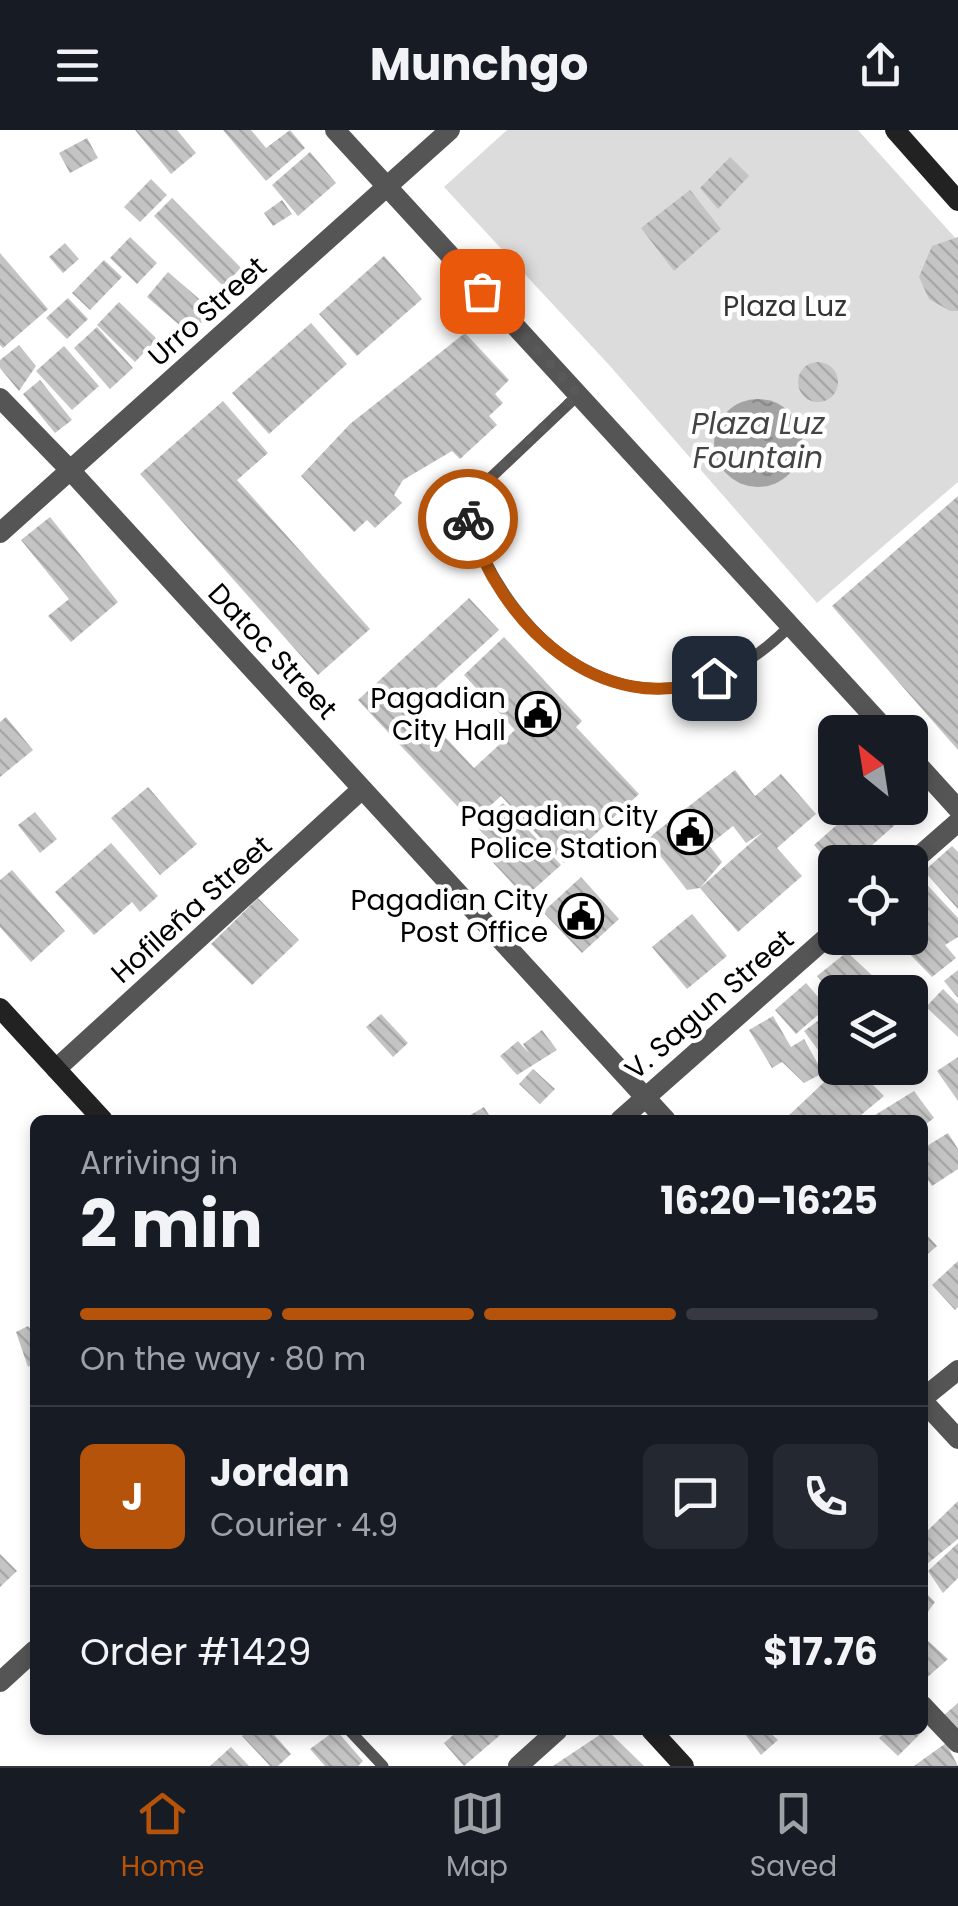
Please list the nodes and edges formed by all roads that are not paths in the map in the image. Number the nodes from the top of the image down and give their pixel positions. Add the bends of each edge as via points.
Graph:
1 (334, 130) edge
2 (450, 130) edge
3 (894, 130) edge
4 (386, 188) junction
5 (958, 202) edge
6 (578, 394) junction
7 (0, 398) edge
8 (70, 470) junction
9 (0, 532) edge
10 (790, 626) junction
11 (872, 715) edge
12 (928, 776) edge
13 (362, 789) junction
14 (958, 809) edge
15 (958, 822) edge
16 (928, 848) edge
17 (818, 945) edge
18 (0, 1008) edge
19 (56, 1069) junction
20 (645, 1097) junction
21 (98, 1115) edge
22 (625, 1115) edge
23 (661, 1115) edge
24 (958, 1370) edge
25 (928, 1395) edge
26 (928, 1406) edge
27 (958, 1439) edge
28 (30, 1654) edge
29 (1, 1679) edge
30 (928, 1711) edge
31 (354, 1735) edge
32 (552, 1735) edge
33 (656, 1735) edge
34 (958, 1743) edge
35 (382, 1766) edge
36 (518, 1766) edge
37 (684, 1766) edge

1 - 4 street
2 - 4 street, Urro Street
3 - 5 main road
4 - 6 street
4 - 8 street, Urro Street
6 - 10 street
6 - 10 lane via 463,504 487,569 529,626 585,672 657,692 735,669
7 - 8 street, Datoc Street
8 - 9 street, Urro Street
8 - 13 street, Datoc Street
10 - 11 street
12 - 14 street
13 - 19 street, Hofileña Street
13 - 20 street, Datoc Street
15 - 16 street
17 - 20 street, V. Sagun Street
18 - 19 main road
19 - 21 main road
20 - 22 street, V. Sagun Street
20 - 23 street, Datoc Street
24 - 25 street
26 - 27 street
28 - 29 street
30 - 34 street
31 - 35 lane
32 - 36 street
33 - 37 main road

